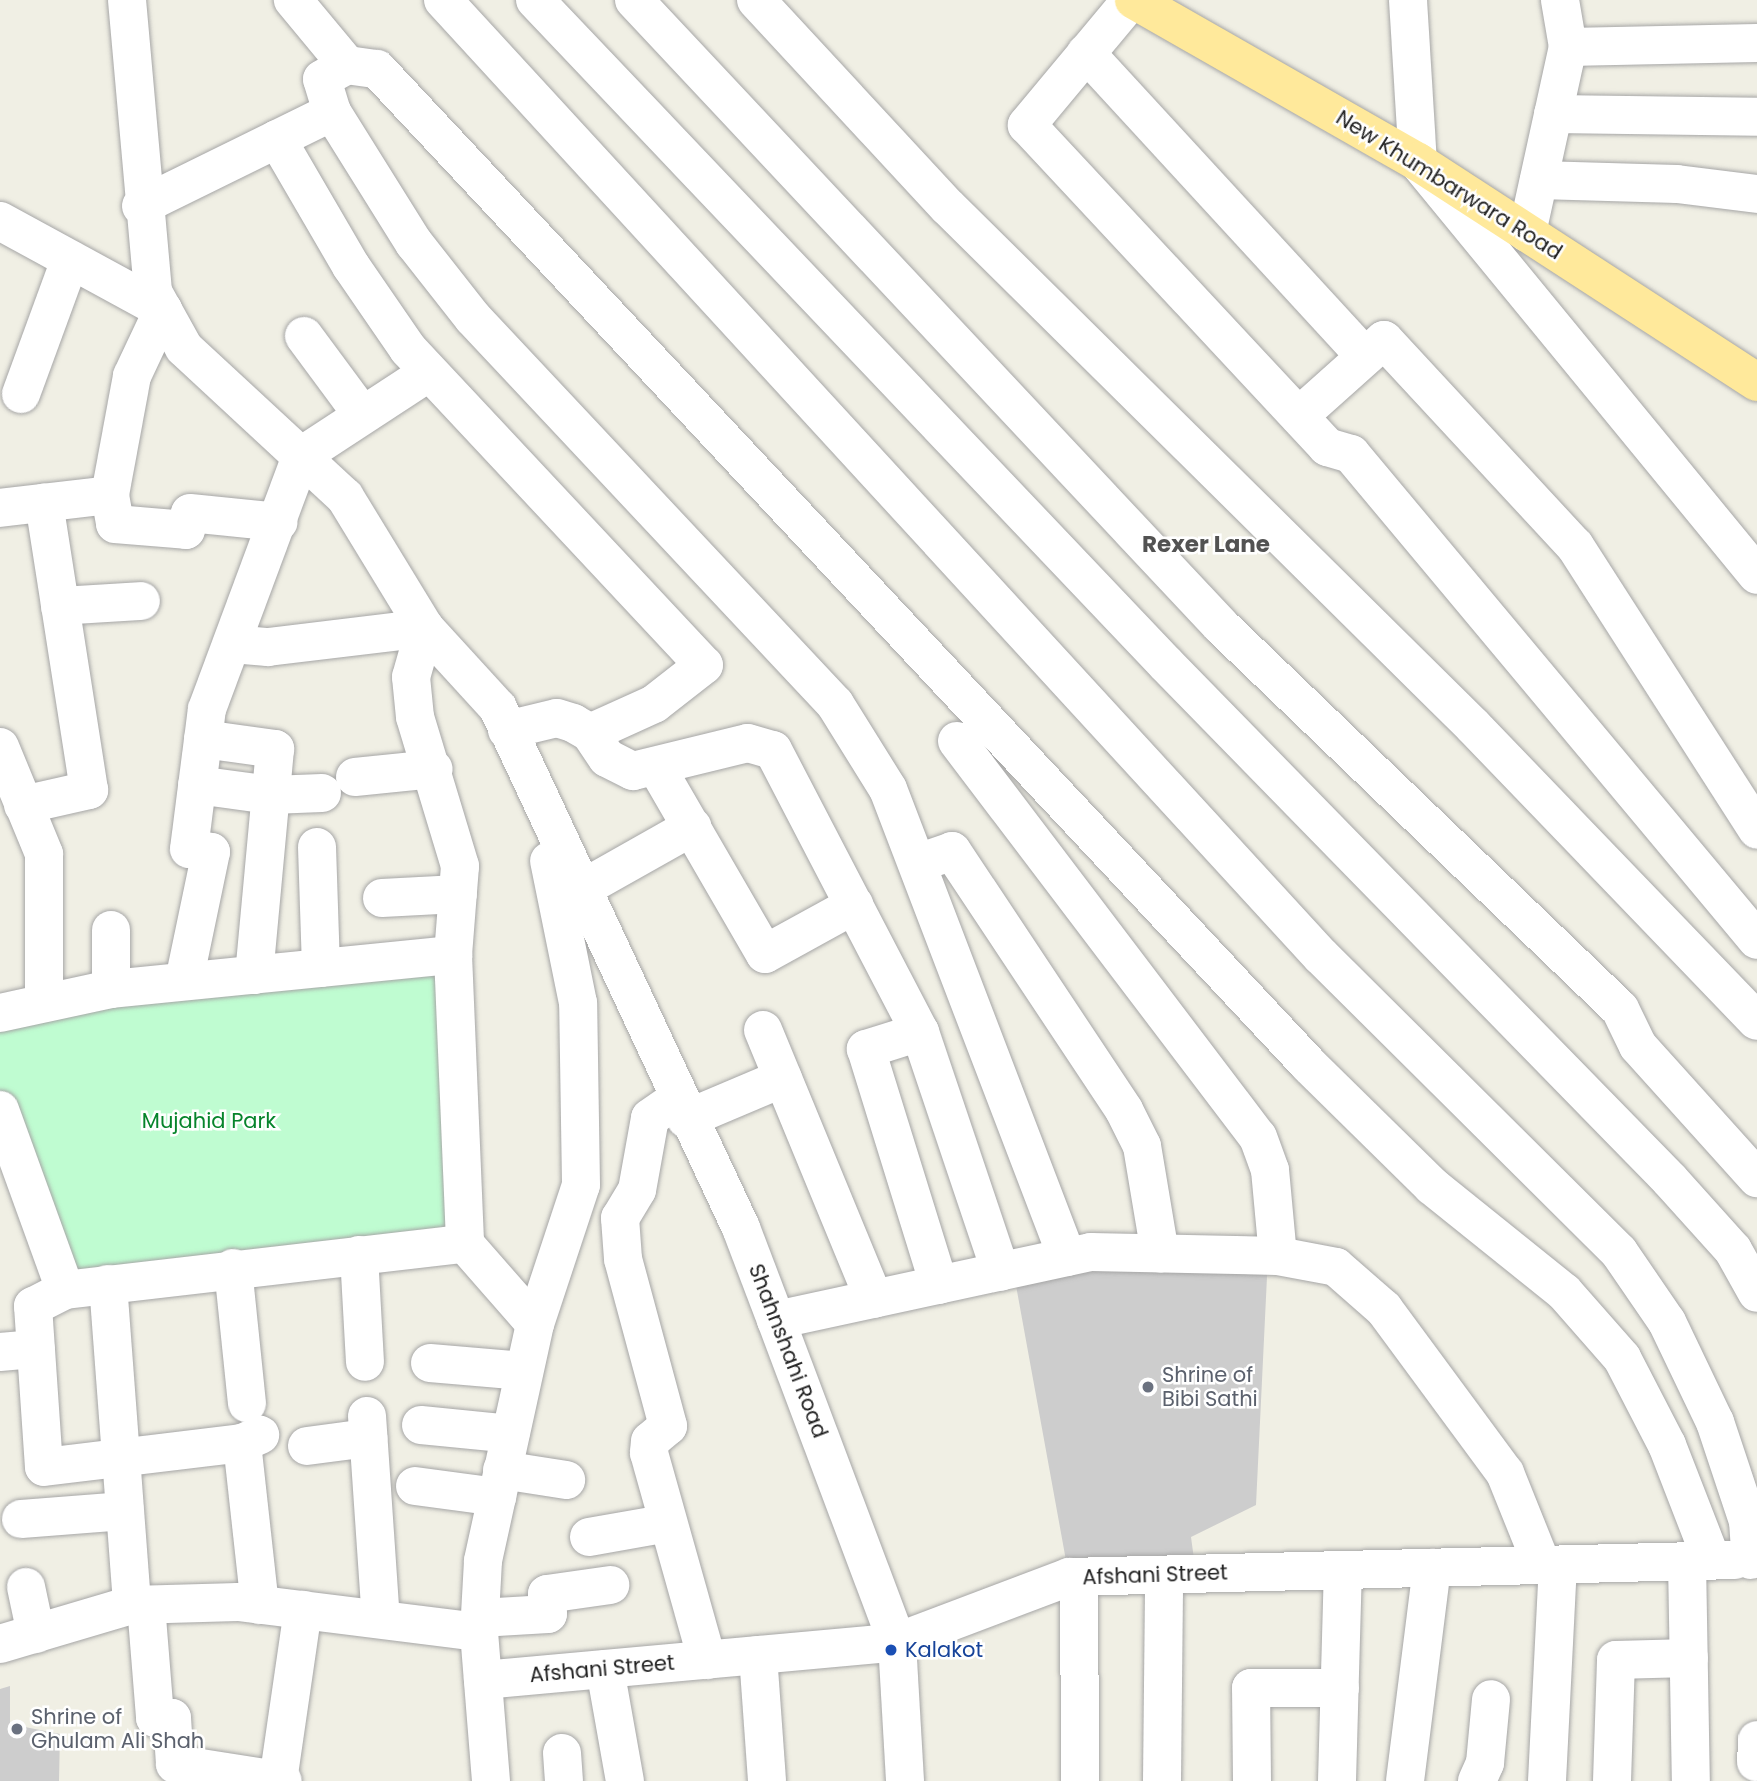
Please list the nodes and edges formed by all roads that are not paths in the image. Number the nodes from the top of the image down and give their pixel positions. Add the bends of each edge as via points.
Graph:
1 (127, 0) edge
2 (293, 0) edge
3 (443, 0) edge
4 (535, 0) edge
5 (634, 0) edge
6 (756, 0) edge
7 (1133, 0) edge
8 (1408, 0) edge
9 (1560, 0) edge
10 (1757, 43) edge
11 (1568, 47) junction
12 (1086, 54) junction
13 (347, 65) junction
14 (332, 112) junction
15 (1553, 114) junction
16 (1757, 117) edge
17 (278, 139) junction
18 (1418, 162) junction
19 (1539, 180) junction
20 (1757, 194) edge
21 (141, 206) junction
22 (0, 221) edge
23 (1528, 233) junction
24 (71, 260) junction
25 (163, 310) junction
26 (304, 336) dead end
27 (1365, 356) junction
28 (428, 373) junction
29 (1757, 382) edge
30 (21, 394) dead end
31 (361, 413) junction
32 (1299, 416) junction
33 (300, 456) junction
34 (110, 495) junction
35 (44, 503) junction
36 (0, 508) edge
37 (279, 522) junction
38 (1757, 575) edge
39 (141, 601) dead end
40 (60, 606) junction
41 (425, 628) junction
42 (232, 643) junction
43 (507, 730) junction
44 (590, 733) junction
45 (203, 739) junction
46 (957, 741) dead end
47 (0, 747) edge
48 (657, 768) junction
49 (434, 769) junction
50 (197, 785) junction
51 (536, 792) junction
52 (271, 795) junction
53 (23, 804) junction
54 (692, 827) junction
55 (1757, 830) edge
56 (317, 847) dead end
57 (918, 863) junction
58 (580, 890) junction
59 (458, 894) junction
60 (382, 898) dead end
61 (854, 905) junction
62 (111, 930) dead end
63 (1757, 940) edge
64 (453, 955) junction
65 (321, 968) junction
66 (254, 975) junction
67 (184, 981) junction
68 (111, 989) junction
69 (44, 1003) junction
70 (0, 1013) edge
71 (1757, 1021) edge
72 (763, 1030) dead end
73 (920, 1032) junction
74 (783, 1078) junction
75 (681, 1109) junction
76 (4, 1133) edge
77 (1757, 1178) edge
78 (465, 1244) junction
79 (1160, 1254) junction
80 (359, 1255) junction
81 (1278, 1256) junction
82 (1067, 1257) junction
83 (233, 1268) junction
84 (1001, 1272) junction
85 (108, 1284) junction
86 (939, 1284) junction
87 (65, 1290) junction
88 (1757, 1293) edge
89 (874, 1299) junction
90 (776, 1320) junction
91 (535, 1324) junction
92 (18, 1351) edge
93 (365, 1362) dead end
94 (430, 1363) dead end
95 (524, 1371) junction
96 (421, 1425) dead end
97 (250, 1427) junction
98 (307, 1446) dead end
99 (121, 1455) junction
100 (503, 1467) junction
101 (566, 1480) dead end
102 (415, 1486) dead end
103 (125, 1511) junction
104 (21, 1519) dead end
105 (668, 1523) junction
106 (589, 1538) dead end
107 (1754, 1560) edge
108 (1700, 1561) junction
109 (1550, 1565) junction
110 (1432, 1568) junction
111 (1343, 1570) junction
112 (1164, 1575) junction
113 (1079, 1577) junction
114 (610, 1585) dead end
115 (26, 1587) dead end
116 (139, 1605) junction
117 (260, 1605) junction
118 (303, 1610) junction
119 (381, 1619) junction
120 (480, 1625) junction
121 (36, 1634) junction
122 (897, 1642) junction
123 (0, 1644) edge
124 (758, 1655) junction
125 (1689, 1658) junction
126 (707, 1660) junction
127 (605, 1669) junction
128 (483, 1680) junction
129 (1340, 1688) junction
130 (1491, 1699) dead end
131 (278, 1781) edge
132 (284, 1781) edge
133 (491, 1781) edge
134 (625, 1781) edge
135 (767, 1781) edge
136 (905, 1781) edge
137 (1080, 1781) edge
138 (1162, 1781) edge
139 (1252, 1781) edge
140 (1337, 1781) edge
141 (1405, 1781) edge
142 (1476, 1781) edge
143 (1548, 1781) edge
144 (1612, 1781) edge
145 (1691, 1781) edge

1 - 21 street
2 - 13 street
3 - 107 street via 1321,956 1619,1252 1667,1322 1715,1422 1748,1521
4 - 88 street via 1166,664 1670,1180 1733,1250
5 - 77 street via 1221,626 1620,1009 1638,1046
6 - 71 street via 948,207 1473,726
7 - 12 street
7 - 18 main road, New Khumbarwara Road
8 - 18 street
9 - 11 street
10 - 11 street
11 - 15 street
12 - 27 street
12 - 32 street via 1027,125
13 - 14 street via 322,79
13 - 108 street via 377,69 1309,1065 1432,1186 1564,1292 1622,1358 1667,1445
14 - 17 street
14 - 57 street via 414,243 473,318 835,704 888,789
15 - 16 street
15 - 19 street
17 - 21 street
17 - 28 street via 351,266
18 - 23 main road, New Khumbarwara Road
18 - 38 street
19 - 20 street via 1677,184
19 - 23 street
21 - 25 street via 145,264
22 - 24 street
23 - 29 main road, New Khumbarwara Road
24 - 25 street
24 - 30 street
25 - 33 street via 184,348
25 - 34 street via 132,376
26 - 31 street
27 - 32 street
27 - 55 street via 1384,340 1575,546
28 - 31 street
28 - 44 street via 704,665 654,704
31 - 33 street
32 - 63 street via 1327,447 1351,454 1390,497
33 - 37 street
33 - 41 street via 345,497
34 - 35 street
34 - 37 street via 115,524 186,530 190,513
35 - 36 street
35 - 40 street
37 - 42 street
39 - 40 street
40 - 53 street via 89,790
41 - 42 street via 268,648
41 - 43 street via 498,708
41 - 49 street via 411,677 415,717
42 - 45 street via 207,709
43 - 44 street via 557,719
43 - 51 street
44 - 48 street via 620,768
45 - 50 street
45 - 52 street via 275,749
46 - 81 street via 1258,1137 1270,1170
47 - 53 street
48 - 54 street
48 - 61 street via 748,743 773,750
49 - 52 street
49 - 59 street via 460,866
50 - 52 street
50 - 67 street via 189,849 211,852
51 - 58 street, Shahnshahi Road
51 - 91 street via 578,1003 581,1185
52 - 66 street
53 - 69 street via 44,854
54 - 58 street
54 - 61 street via 765,954
56 - 65 street
57 - 79 street via 952,851 1124,1110 1142,1146
57 - 82 street
58 - 75 street, Shahnshahi Road
59 - 60 street
59 - 64 street
61 - 73 street
62 - 68 street
64 - 65 street
64 - 78 street
65 - 66 street
66 - 67 street
67 - 68 street
68 - 69 street
69 - 70 street
72 - 74 street
73 - 84 street
73 - 86 street via 866,1049
74 - 75 street
74 - 89 street
75 - 90 street, Shahnshahi Road via 741,1227
75 - 105 street via 650,1118 637,1190 620,1218 623,1259 668,1426 650,1441 649,1453
76 - 87 street
78 - 80 street
78 - 91 street
79 - 81 street
79 - 82 street
80 - 83 street
80 - 93 street
81 - 109 street via 1336,1267 1384,1309 1505,1473
82 - 84 street
83 - 85 street
83 - 97 street
84 - 86 street
85 - 87 street
85 - 99 street
86 - 89 street
87 - 92 street via 33,1307
89 - 90 street
90 - 122 street, Shahnshahi Road
91 - 95 street
92 - 99 street via 44,1466
94 - 95 street
95 - 100 street
96 - 100 street
97 - 99 street
97 - 117 street
98 - 119 street via 367,1427
99 - 103 street
100 - 101 street
100 - 102 street
100 - 120 street via 482,1561
103 - 104 street
103 - 116 street
105 - 106 street
105 - 126 street
107 - 108 street, Afshani Street
108 - 109 street, Afshani Street
108 - 125 street
109 - 110 street, Afshani Street
109 - 143 street
110 - 111 street, Afshani Street
110 - 141 street
111 - 112 street, Afshani Street
111 - 129 street
112 - 113 street, Afshani Street
112 - 138 street
113 - 122 street, Afshani Street
113 - 137 street
114 - 120 street via 547,1594 548,1614
115 - 121 street
116 - 117 street
116 - 121 street
116 - 131 street via 155,1718 172,1718 176,1764
117 - 118 street
118 - 119 street
118 - 131 street
119 - 120 street
120 - 128 street
121 - 123 street
122 - 124 street, Afshani Street
122 - 136 street, Shahnshahi Road
124 - 126 street, Afshani Street
124 - 135 street
125 - 144 street via 1616,1660
125 - 145 street
126 - 127 street, Afshani Street
127 - 128 street, Afshani Street
127 - 134 street
128 - 133 street
129 - 139 street via 1251,1688
129 - 140 street
130 - 142 street via 1485,1763
131 - 132 street

